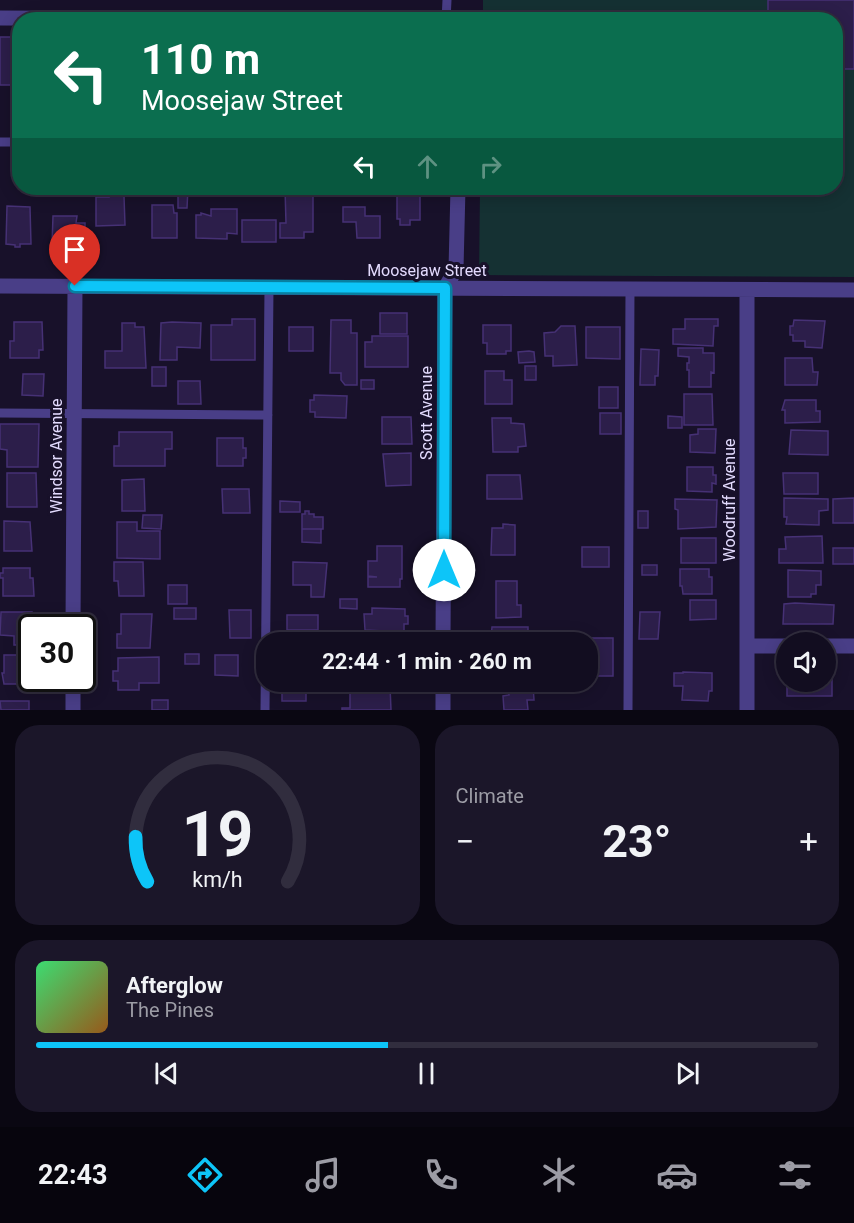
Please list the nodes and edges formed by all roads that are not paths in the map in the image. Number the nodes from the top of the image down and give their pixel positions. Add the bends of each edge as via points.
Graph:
1 (458, 195) edge
2 (0, 286) edge
3 (75, 286) junction
4 (269, 288) junction
5 (445, 288) junction
6 (630, 289) junction
7 (747, 290) junction
8 (854, 290) edge
9 (0, 413) edge
10 (74, 414) junction
11 (268, 415) junction
12 (74, 614) edge
13 (444, 632) edge
14 (747, 646) junction
15 (776, 646) edge
16 (836, 646) edge
17 (854, 646) edge
18 (73, 692) edge
19 (443, 692) edge
20 (73, 710) edge
21 (266, 710) edge
22 (443, 710) edge
23 (628, 710) edge
24 (747, 710) edge

1 - 5 street, Scott Avenue via 456,269
2 - 3 street, Moosejaw Street
3 - 4 street, Moosejaw Street
3 - 10 street, Windsor Avenue
4 - 5 street, Moosejaw Street
4 - 11 lane
5 - 6 street, Moosejaw Street
5 - 13 street, Scott Avenue
6 - 7 street, Moosejaw Street
6 - 23 lane
7 - 8 street, Moosejaw Street
7 - 14 street, Woodruff Avenue
9 - 10 lane
10 - 11 lane
10 - 12 street, Windsor Avenue
11 - 21 lane
14 - 15 street
14 - 24 street, Woodruff Avenue
16 - 17 street
18 - 20 street
19 - 22 street

